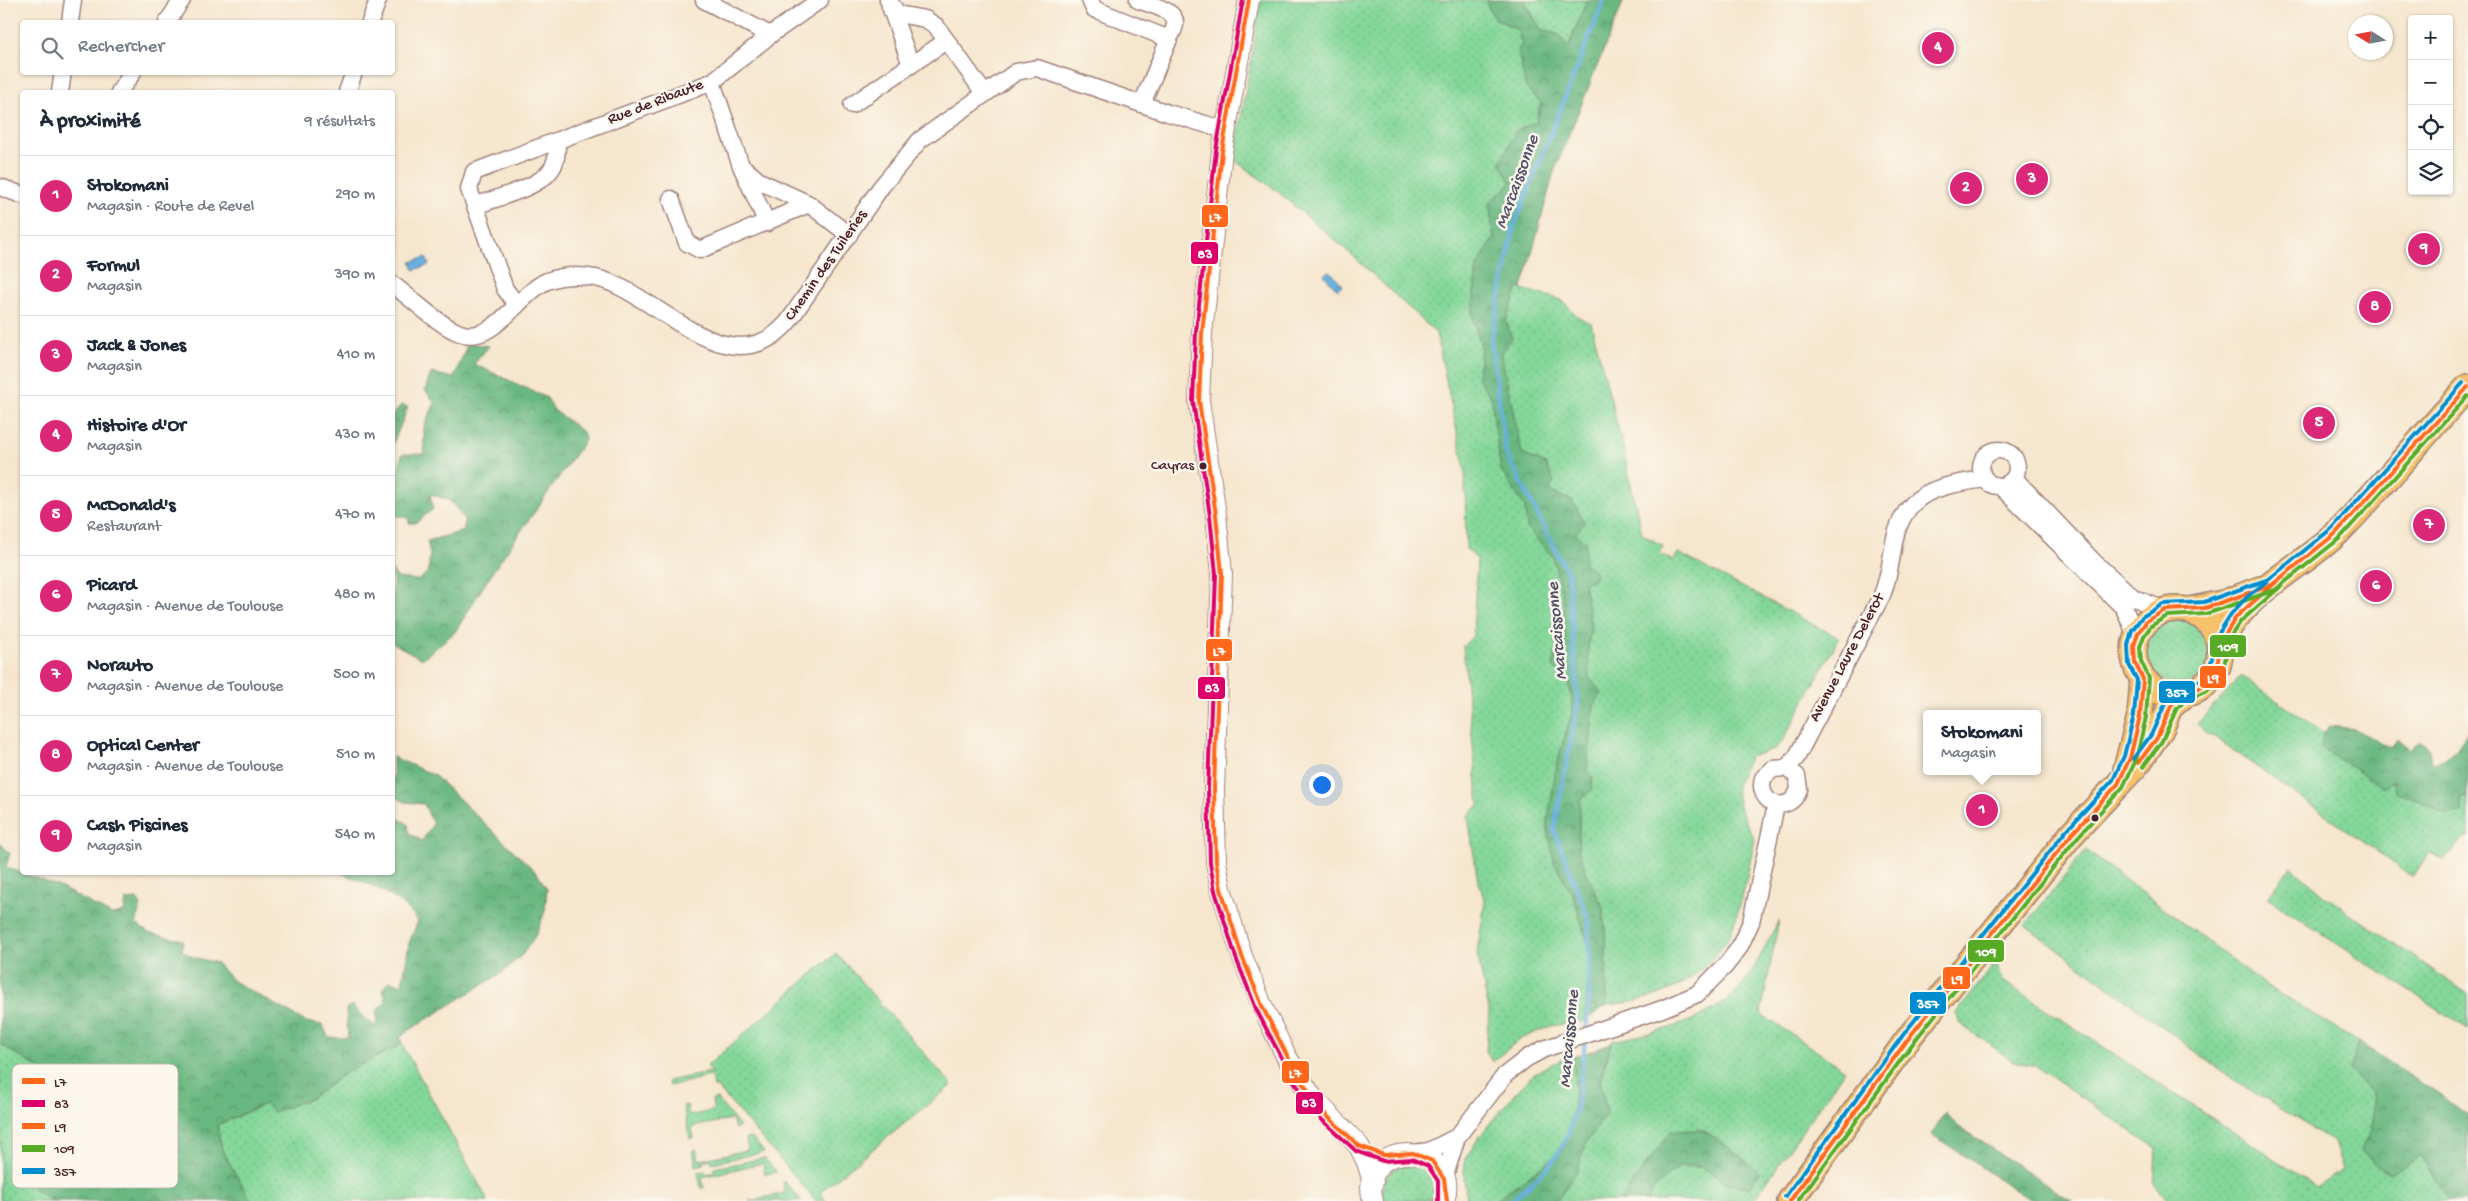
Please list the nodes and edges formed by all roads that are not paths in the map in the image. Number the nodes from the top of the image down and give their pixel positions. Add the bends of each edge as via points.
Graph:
1 (73, 0) edge
2 (182, 0) edge
3 (378, 0) edge
4 (704, 0) edge
5 (820, 0) edge
6 (1090, 0) edge
7 (1138, 0) edge
8 (1249, 0) edge
9 (888, 2) edge
10 (70, 20) edge
11 (168, 20) edge
12 (371, 20) edge
13 (770, 35) junction
14 (1169, 39) junction
15 (946, 41) junction
16 (911, 65) junction
17 (63, 75) edge
18 (132, 75) edge
19 (134, 75) edge
20 (353, 75) edge
21 (712, 82) junction
22 (60, 90) edge
23 (120, 90) edge
24 (137, 90) edge
25 (348, 90) edge
26 (984, 93) junction
27 (1142, 104) junction
28 (852, 105) dead end
29 (1225, 130) junction
30 (557, 141) junction
31 (742, 166) junction
32 (0, 187) edge
33 (20, 194) edge
34 (671, 199) dead end
35 (808, 204) junction
36 (475, 206) junction
37 (767, 223) junction
38 (849, 235) junction
39 (395, 286) edge
40 (516, 305) junction
41 (2468, 387) edge
42 (1985, 479) junction
43 (2007, 482) junction
44 (2272, 585) junction
45 (2177, 610) junction
46 (2136, 640) junction
47 (2220, 646) junction
48 (2143, 679) junction
49 (2184, 695) junction
50 (1786, 768) junction
51 (2118, 784) junction
52 (1776, 805) junction
53 (1457, 1138) junction
54 (1359, 1146) junction
55 (1404, 1154) junction
56 (1445, 1194) edge
57 (1373, 1195) edge
58 (1790, 1201) edge

1 - 10 street
2 - 11 street
3 - 12 street
4 - 13 street
5 - 13 street, Rue de Ribaute
6 - 14 street via 1094,9
7 - 14 street via 1174,17 1176,23
8 - 29 street
9 - 15 street via 898,14 925,19 936,26
9 - 16 street
13 - 21 street, Rue de Ribaute
14 - 27 street
15 - 16 street
15 - 26 street
16 - 28 street
17 - 22 street
18 - 23 street
19 - 24 street
20 - 25 street
21 - 30 street, Rue de Ribaute
21 - 31 street
26 - 27 street, Chemin des Tuileries via 1016,72 1038,68
26 - 38 street, Chemin des Tuileries via 910,150
27 - 29 street, Chemin des Tuileries
29 - 54 street via 1202,333 1199,401 1222,574 1214,788 1216,862 1242,956 1286,1056 1312,1097
30 - 36 street via 552,170 542,180
30 - 36 street, Rue de Ribaute via 474,172 469,190
31 - 35 street via 759,182
31 - 37 street
32 - 33 street
34 - 37 street via 688,243 700,250
35 - 37 street
35 - 38 street
36 - 40 street, Rue de Ribaute via 505,289
38 - 40 street, Chemin des Tuileries via 788,322 772,336 754,344 735,346 712,341 621,288 590,277 572,276 546,281
39 - 40 street, Chemin des Tuileries via 448,327 468,335 483,334
41 - 44 main road via 2335,534
42 - 43 street via 1994,486
42 - 43 street via 1981,468 1985,456 2001,450 2016,460 2017,466
42 - 50 street, Avenue Laure Delerot via 1928,492 1908,508 1897,529 1882,595 1796,758
43 - 45 street via 2134,598
43 - 46 street via 2123,607
44 - 45 main road via 2224,602
44 - 47 main road via 2235,619
45 - 46 main road via 2147,621
45 - 47 main road via 2198,614 2210,624
46 - 48 main road via 2135,663
47 - 49 main road via 2219,664 2214,676 2201,688
48 - 49 main road via 2161,692
48 - 51 main road via 2138,730
49 - 51 main road via 2170,707 2149,750
50 - 52 street via 1797,776 1800,789 1793,801
50 - 52 street via 1772,769 1763,778 1765,798
51 - 58 main road via 2071,835 1911,1035
52 - 53 street via 1753,914 1739,948 1697,994 1662,1010 1577,1037 1536,1054 1506,1075
53 - 55 street via 1429,1152
53 - 56 street
54 - 55 street via 1384,1156
54 - 57 street via 1367,1162
55 - 56 street via 1432,1161
55 - 57 street via 1378,1168

